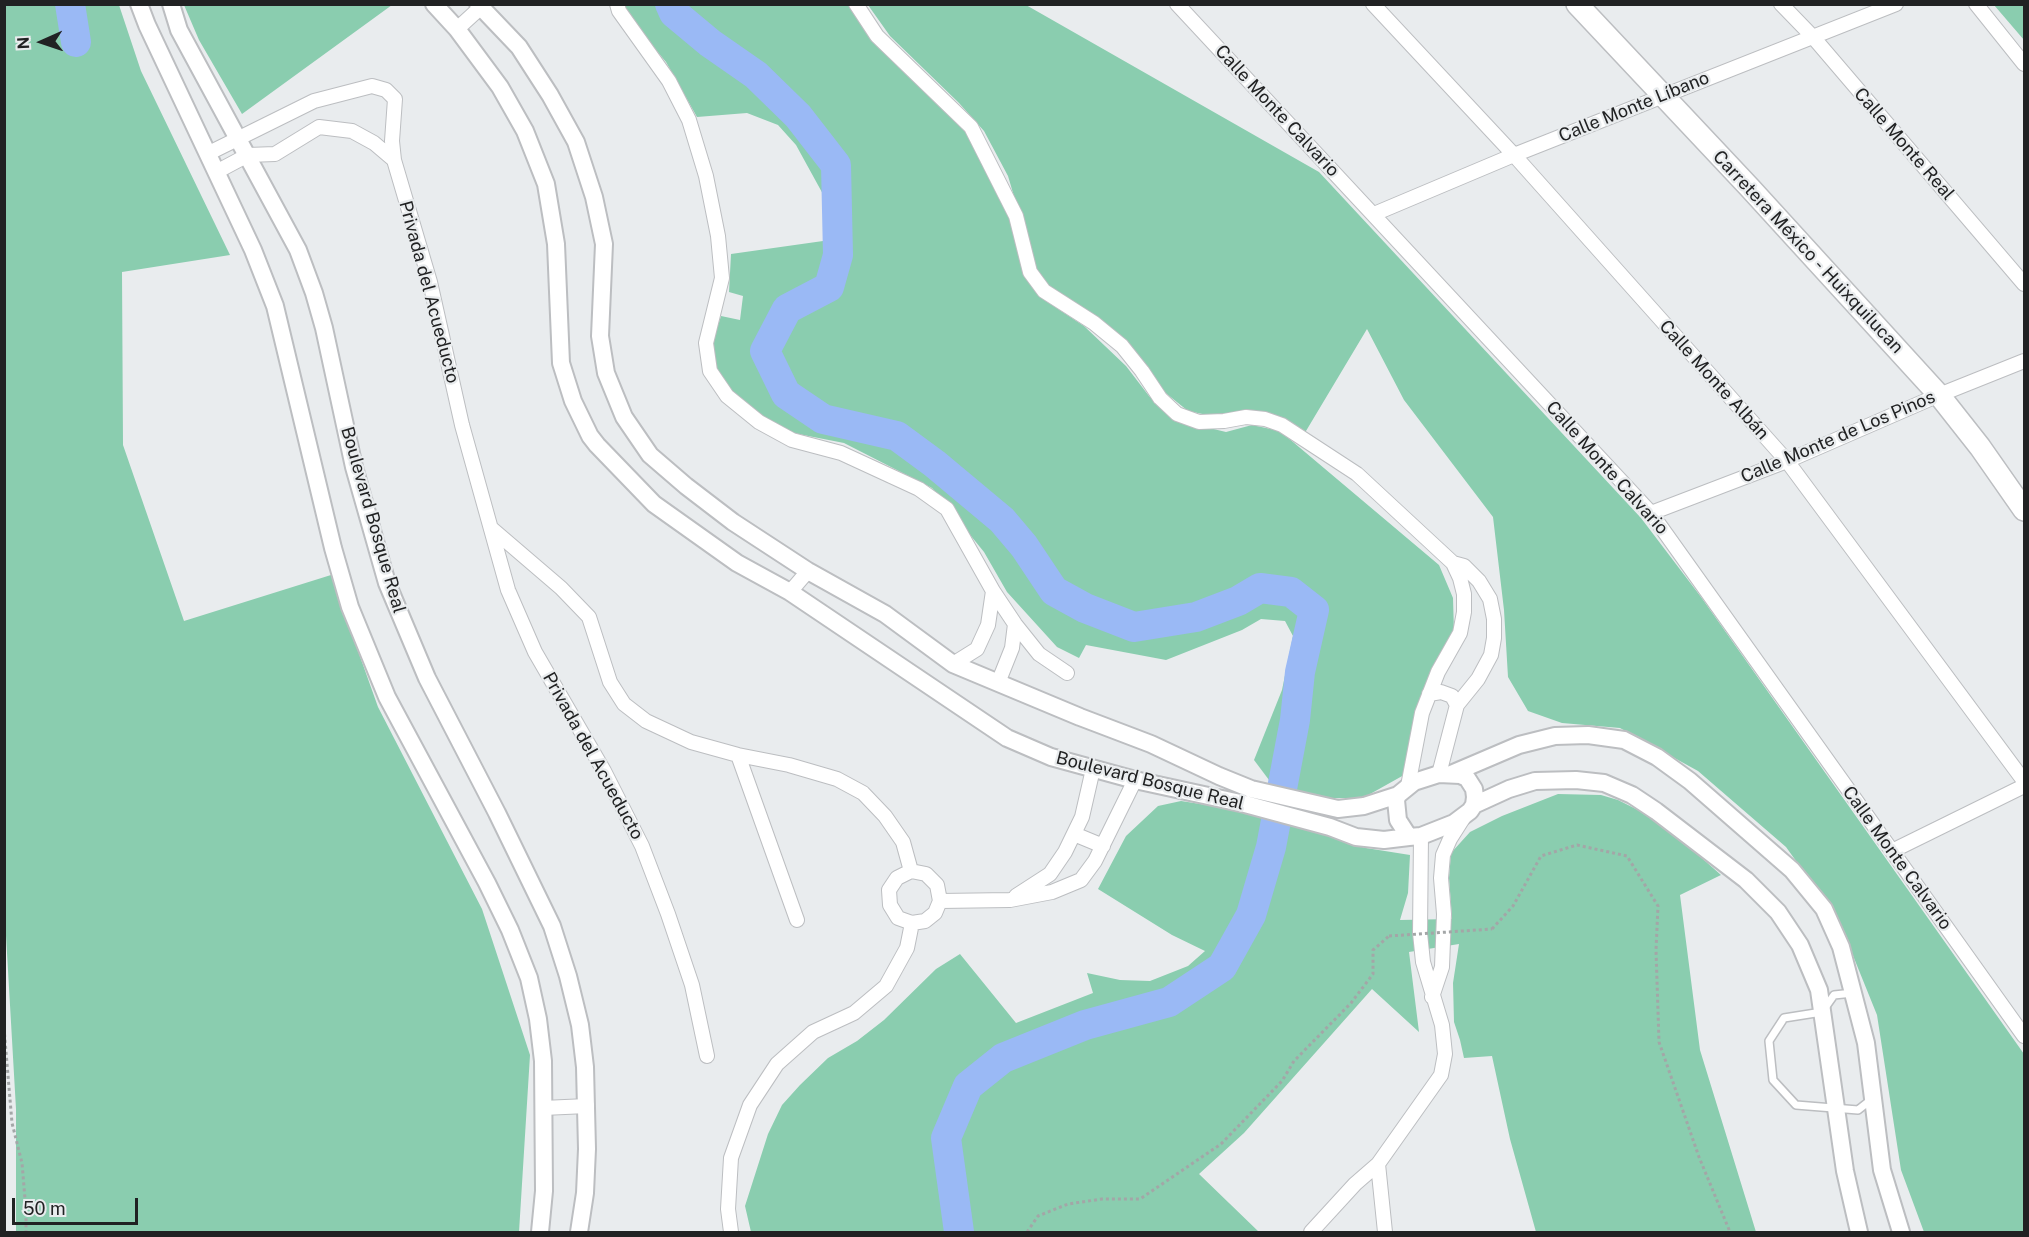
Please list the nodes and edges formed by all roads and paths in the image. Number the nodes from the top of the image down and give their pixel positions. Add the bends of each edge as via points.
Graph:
1 (139, 4) edge
2 (171, 4) edge
3 (434, 4) edge
4 (617, 4) edge
5 (856, 4) edge
6 (1177, 4) edge
7 (1372, 4) edge
8 (1577, 4) edge
9 (1782, 4) edge
10 (1896, 4) edge
11 (1976, 4) edge
12 (479, 6) edge
13 (457, 29) junction
14 (1813, 37) junction
15 (2025, 64) edge
16 (1663, 96) junction
17 (314, 101) junction
18 (319, 127) junction
19 (239, 139) junction
20 (209, 153) junction
21 (248, 154) junction
22 (1514, 155) junction
23 (394, 160) junction
24 (218, 171) junction
25 (1374, 214) junction
26 (2025, 284) edge
27 (2025, 361) edge
28 (1939, 395) junction
29 (1787, 461) junction
30 (2025, 510) edge
31 (1651, 513) junction
32 (491, 528) junction
33 (1453, 563) junction
34 (808, 571) junction
35 (993, 591) junction
36 (790, 592) junction
37 (1015, 624) junction
38 (953, 664) junction
39 (1067, 673) dead end
40 (998, 683) junction
41 (1429, 694) junction
42 (1457, 705) junction
43 (738, 755) junction
44 (1093, 769) junction
45 (1445, 774) junction
46 (1135, 780) junction
47 (2025, 784) edge
48 (1403, 790) junction
49 (1248, 796) junction
50 (1470, 810) junction
51 (1074, 834) junction
52 (1415, 836) junction
53 (1103, 846) junction
54 (1892, 851) junction
55 (911, 871) junction
56 (1010, 900) junction
57 (940, 901) junction
58 (796, 920) dead end
59 (912, 923) junction
60 (1853, 993) junction
61 (1432, 996) junction
62 (1822, 1012) junction
63 (4, 1028) edge
64 (2025, 1036) edge
65 (707, 1056) dead end
66 (1874, 1097) junction
67 (587, 1106) junction
68 (543, 1108) junction
69 (1838, 1110) junction
70 (1378, 1164) junction
71 (26, 1233) edge
72 (540, 1233) edge
73 (579, 1233) edge
74 (730, 1233) edge
75 (1028, 1233) edge
76 (1311, 1233) edge
77 (1385, 1233) edge
78 (1730, 1233) edge
79 (1859, 1233) edge
80 (1901, 1233) edge

1 - 20 street
2 - 19 street, Boulevard Bosque Real via 179,30
3 - 13 street, Boulevard Bosque Real
4 - 35 street via 669,81 689,120 706,176 722,278 706,343 710,371 727,396 759,422 792,440 841,453 920,489 947,509
5 - 33 street via 877,36 971,127 1016,216 1030,272 1044,291 1122,346 1160,398 1177,414 1199,422 1246,417 1282,425 1357,474
6 - 25 street, Calle Monte Calvario
7 - 22 street, Calle Monte Albán
8 - 16 main road, Carretera México - Huixquilucan
9 - 14 street, Calle Monte Real
10 - 14 street, Calle Monte Líbano
11 - 15 street
12 - 13 street, Boulevard Bosque Real
12 - 34 street, Boulevard Bosque Real via 519,47 576,142 604,244 600,336 603,358 624,417 650,455 686,486
13 - 36 street, Boulevard Bosque Real via 505,96 525,131 546,184 556,244 561,363 590,436 654,504 737,563
14 - 16 street, Calle Monte Líbano
14 - 26 street, Calle Monte Real
16 - 22 street, Calle Monte Líbano
16 - 28 main road, Carretera México - Huixquilucan
17 - 18 street
17 - 19 street, Privada del Acueducto
17 - 23 street, Privada del Acueducto via 372,86 386,90 395,99
18 - 21 street via 275,154
18 - 23 street via 352,131
19 - 20 street, Privada del Acueducto
19 - 21 street, Boulevard Bosque Real
20 - 24 street
21 - 24 street
21 - 67 street, Boulevard Bosque Real via 298,250 314,293 354,467 387,583 406,632 552,926 580,1025
22 - 25 street, Calle Monte Líbano
22 - 29 street, Calle Monte Albán
23 - 32 street, Privada del Acueducto via 430,282 462,425
24 - 68 street via 275,306 350,606 387,697 521,953 538,1019
25 - 31 street, Calle Monte Calvario
27 - 28 street, Calle Monte de Los Pinos
28 - 29 street, Calle Monte de Los Pinos
28 - 30 main road, Carretera México - Huixquilucan
29 - 31 street, Calle Monte de Los Pinos
29 - 47 street, Calle Monte Albán
31 - 54 street, Calle Monte Calvario
32 - 43 street via 589,617 610,682 624,704 646,721 691,742
32 - 65 street, Privada del Acueducto via 508,590 535,652 642,846 692,985
33 - 41 street via 1464,594 1464,612 1460,633
33 - 42 street via 1464,566 1479,581 1490,599 1494,619 1491,655
34 - 36 street
34 - 38 street, Boulevard Bosque Real via 885,614
35 - 37 street
35 - 38 street via 988,625 977,649
36 - 44 street, Boulevard Bosque Real via 1007,738
37 - 39 street via 1039,654
37 - 40 street via 1012,648
38 - 40 street, Boulevard Bosque Real
40 - 49 street, Boulevard Bosque Real via 1151,744 1219,776
41 - 42 street via 1441,692 1452,696
41 - 48 street
42 - 45 street
43 - 55 street via 837,779 864,793 903,842
43 - 58 street
44 - 46 street, Boulevard Bosque Real
44 - 51 street
45 - 48 street via 1414,782
45 - 50 street via 1460,775 1471,783 1474,789
45 - 60 street via 1519,745 1555,736 1624,740 1658,757 1792,870 1824,909 1841,947
46 - 49 street, Boulevard Bosque Real
46 - 53 street
47 - 54 street
48 - 49 street, Boulevard Bosque Real via 1364,806 1338,809
48 - 52 street via 1396,800 1398,820
49 - 52 street, Boulevard Bosque Real via 1356,837 1384,840
50 - 52 street via 1454,823
50 - 61 street via 1443,855 1442,967
50 - 62 street via 1509,789 1535,781 1604,783 1632,795 1746,880 1778,912 1800,945 1819,990
51 - 53 street
51 - 56 street via 1050,874
52 - 61 street via 1419,933
53 - 56 street via 1081,880 1052,892
54 - 64 street, Calle Monte Calvario
55 - 57 street via 926,874 938,885
55 - 59 street via 897,878 889,890 890,905 898,918
56 - 57 street
57 - 59 street via 935,913 925,921
59 - 74 street via 907,948 886,986 854,1013 813,1032 777,1064 750,1105 731,1158
60 - 62 lane via 1834,995
60 - 66 street
61 - 70 street via 1442,1025 1445,1054 1441,1075
62 - 69 street
62 - 69 lane via 1784,1018 1770,1041 1773,1080 1796,1105
63 - 71 path via 12,1123 22,1162
66 - 69 lane via 1858,1110
66 - 80 street via 1882,1170
67 - 68 street
67 - 73 street, Boulevard Bosque Real via 585,1192
68 - 72 street
69 - 79 street via 1845,1171
70 - 76 street
70 - 77 street
75 - 78 path, bridge via 1038,1216 1068,1204 1140,1199 1221,1144 1351,1003 1373,974 1373,950 1389,936 1492,929 1513,906 1541,856 1577,845 1626,856 1658,906 1659,1042

